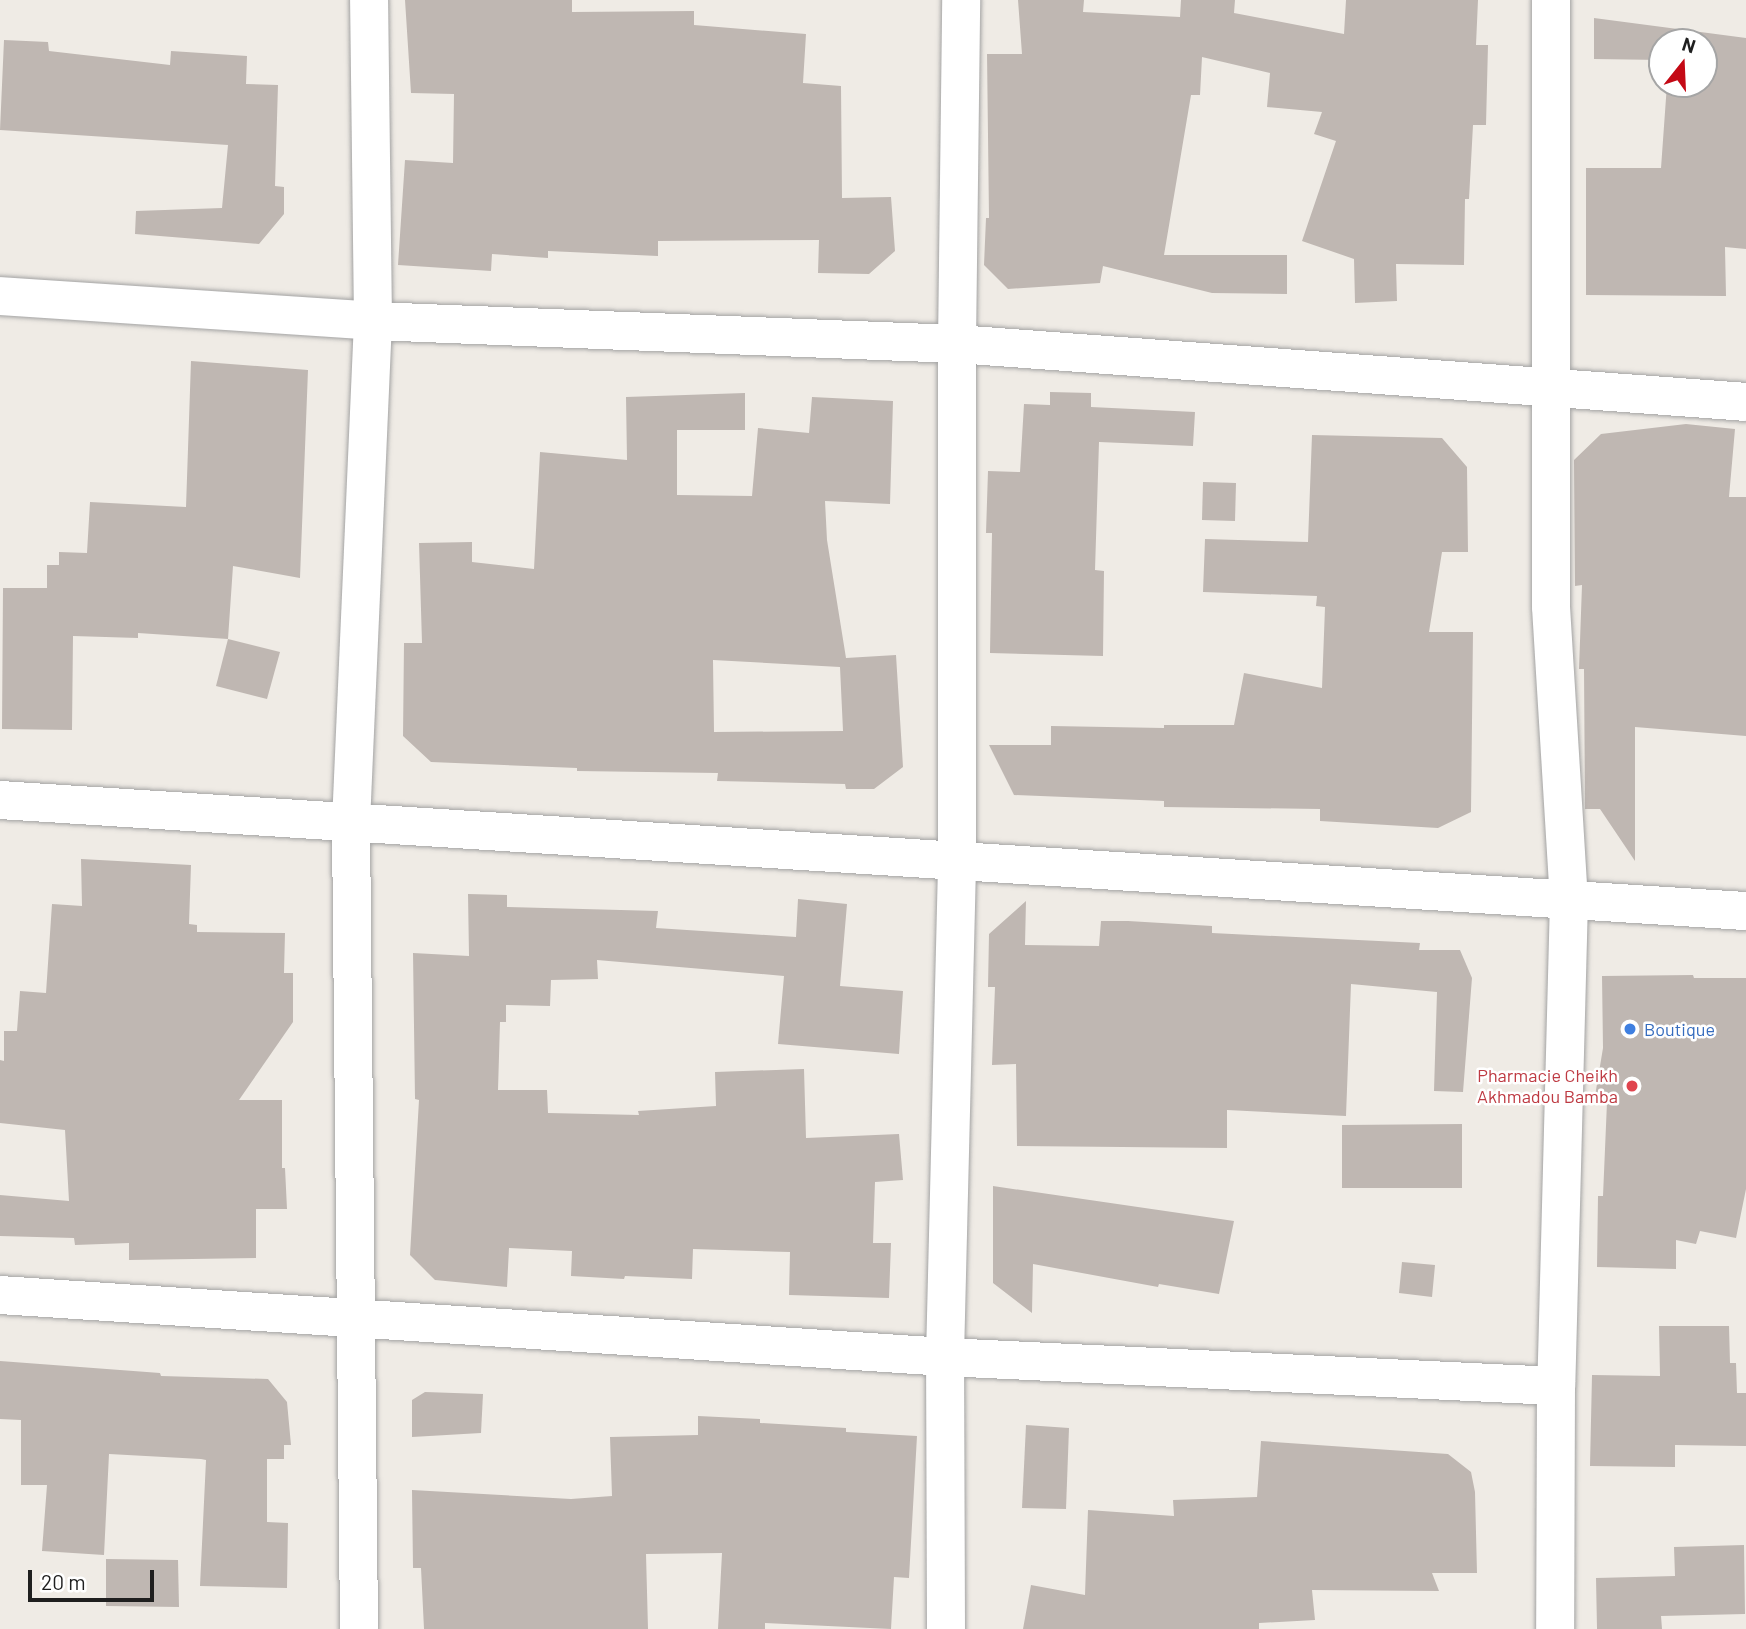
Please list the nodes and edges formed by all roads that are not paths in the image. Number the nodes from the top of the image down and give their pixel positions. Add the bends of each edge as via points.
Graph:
1 (369, 0) edge
2 (961, 0) edge
3 (1551, 0) edge
4 (0, 296) edge
5 (373, 321) junction
6 (957, 344) junction
7 (1552, 387) junction
8 (1746, 402) edge
9 (0, 800) edge
10 (351, 823) junction
11 (957, 861) junction
12 (1569, 900) junction
13 (1746, 911) edge
14 (0, 1295) edge
15 (357, 1319) junction
16 (945, 1357) junction
17 (1556, 1385) junction
18 (359, 1629) edge
19 (946, 1629) edge
20 (1555, 1629) edge

1 - 5 street
2 - 6 street
3 - 7 street
4 - 5 street
5 - 6 street
5 - 10 street
6 - 7 street
6 - 11 street
7 - 8 street
7 - 12 street via 1551,607
9 - 10 street
10 - 11 street
10 - 15 street
11 - 12 street
11 - 16 street
12 - 13 street
12 - 17 street
14 - 15 street
15 - 16 street
15 - 18 street
16 - 17 street
16 - 19 street
17 - 20 street

